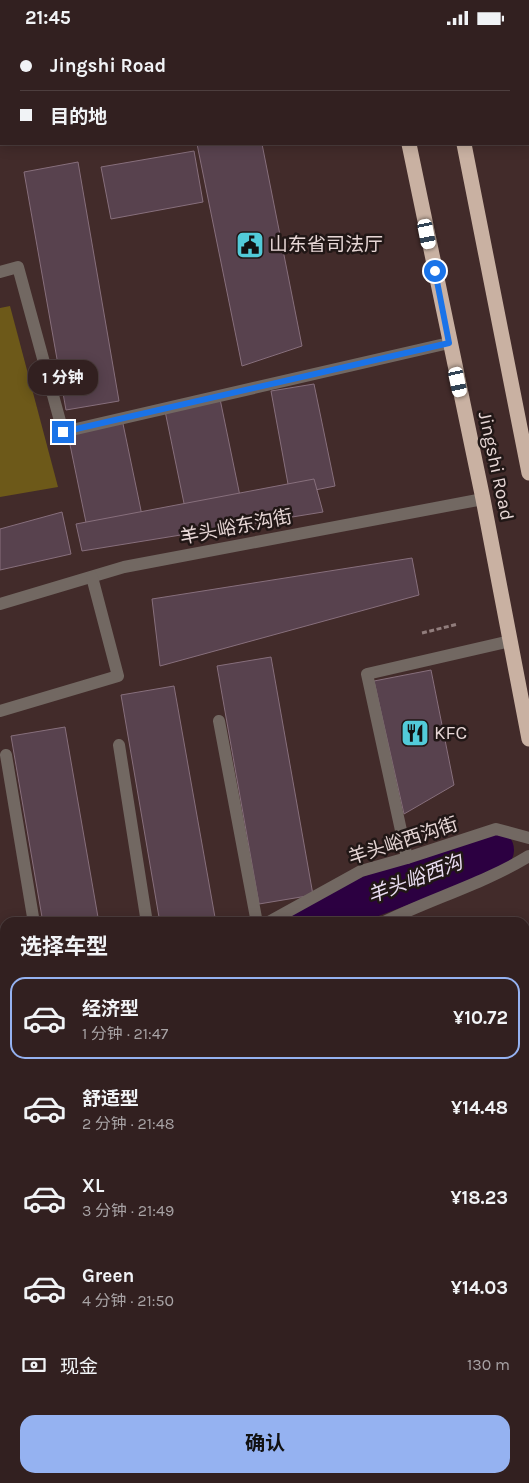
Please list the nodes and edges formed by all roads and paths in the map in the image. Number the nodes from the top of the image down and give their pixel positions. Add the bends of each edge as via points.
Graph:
1 (409, 145) edge
2 (464, 145) edge
3 (0, 271) edge
4 (449, 343) junction
5 (529, 473) edge
6 (483, 499) junction
7 (92, 577) junction
8 (0, 604) edge
9 (458, 624) dead end
10 (422, 633) dead end
11 (510, 641) junction
12 (0, 711) edge
13 (219, 721) dead end
14 (529, 739) edge
15 (119, 745) dead end
16 (6, 755) dead end
17 (529, 838) edge
18 (529, 856) edge
19 (407, 858) junction
20 (33, 917) edge
21 (146, 917) edge
22 (256, 917) edge
23 (278, 917) edge
24 (393, 917) edge

1 - 4 highway, Jingshi Road
2 - 5 highway, Jingshi Road
3 - 4 street via 18,267 63,432
4 - 6 highway, Jingshi Road
6 - 7 street, 羊头峪东沟街 via 124,567
6 - 11 highway, Jingshi Road
7 - 8 street, 羊头峪东沟街
7 - 12 street via 118,676
9 - 10 path
11 - 14 highway, Jingshi Road
11 - 19 street via 367,674
13 - 22 street
15 - 21 street
16 - 20 street
17 - 19 street, 羊头峪西沟街 via 496,829
18 - 24 street via 504,871
19 - 23 street, 羊头峪西沟街 via 360,871

